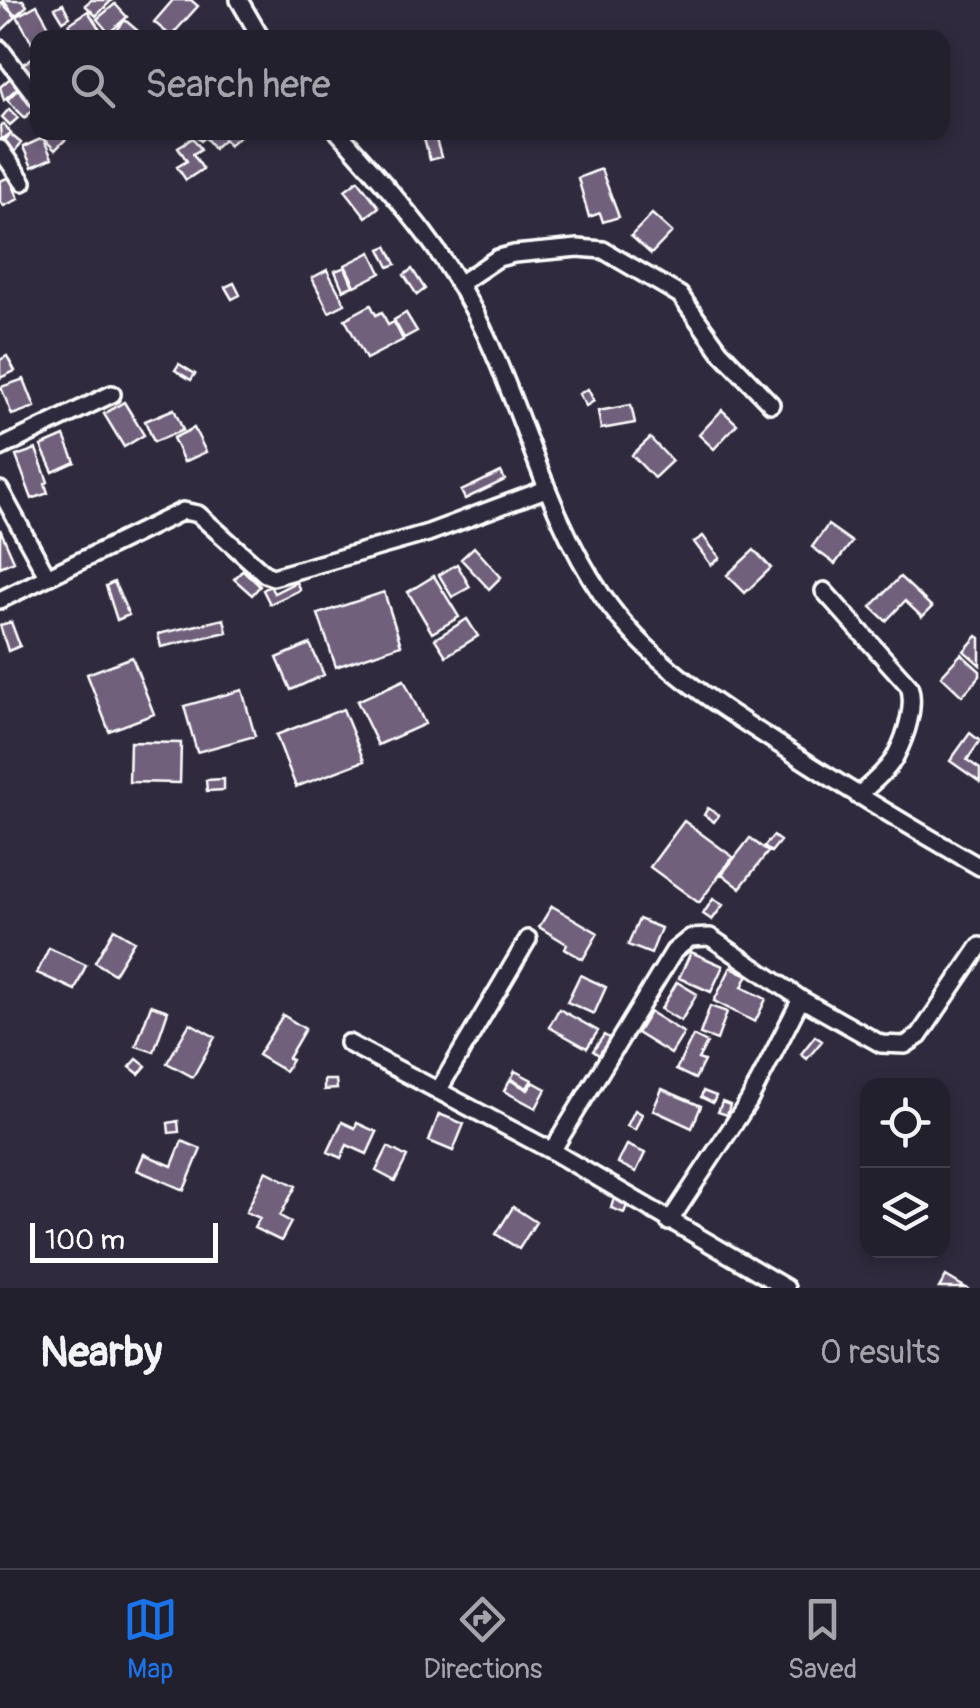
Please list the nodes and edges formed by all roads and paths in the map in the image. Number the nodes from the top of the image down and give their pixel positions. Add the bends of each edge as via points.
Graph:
1 (239, 0) edge
2 (256, 30) edge
3 (0, 48) edge
4 (30, 88) edge
5 (345, 140) edge
6 (0, 149) edge
7 (23, 182) dead end
8 (459, 284) junction
9 (112, 394) dead end
10 (771, 404) dead end
11 (0, 448) edge
12 (546, 489) junction
13 (0, 490) edge
14 (47, 576) junction
15 (824, 591) dead end
16 (0, 600) edge
17 (858, 796) junction
18 (980, 867) edge
19 (528, 939) dead end
20 (980, 946) edge
21 (802, 999) junction
22 (348, 1043) dead end
23 (438, 1090) junction
24 (552, 1152) junction
25 (669, 1222) junction
26 (786, 1288) edge

1 - 2 street
3 - 4 street
5 - 8 street via 407,207
6 - 7 street
8 - 10 street via 514,254 603,250 680,296
8 - 12 street via 484,330
9 - 11 street
12 - 14 street via 428,533 273,576 198,514 183,511
12 - 17 street via 574,550 628,628 712,702
13 - 14 street
14 - 16 street
15 - 17 street via 913,697 896,754
17 - 18 street
19 - 23 street
20 - 21 street via 919,1036 905,1045 880,1044
21 - 24 street via 710,937 690,938 674,952
21 - 25 street via 748,1101
22 - 23 street
23 - 24 street
24 - 25 street
25 - 26 street

